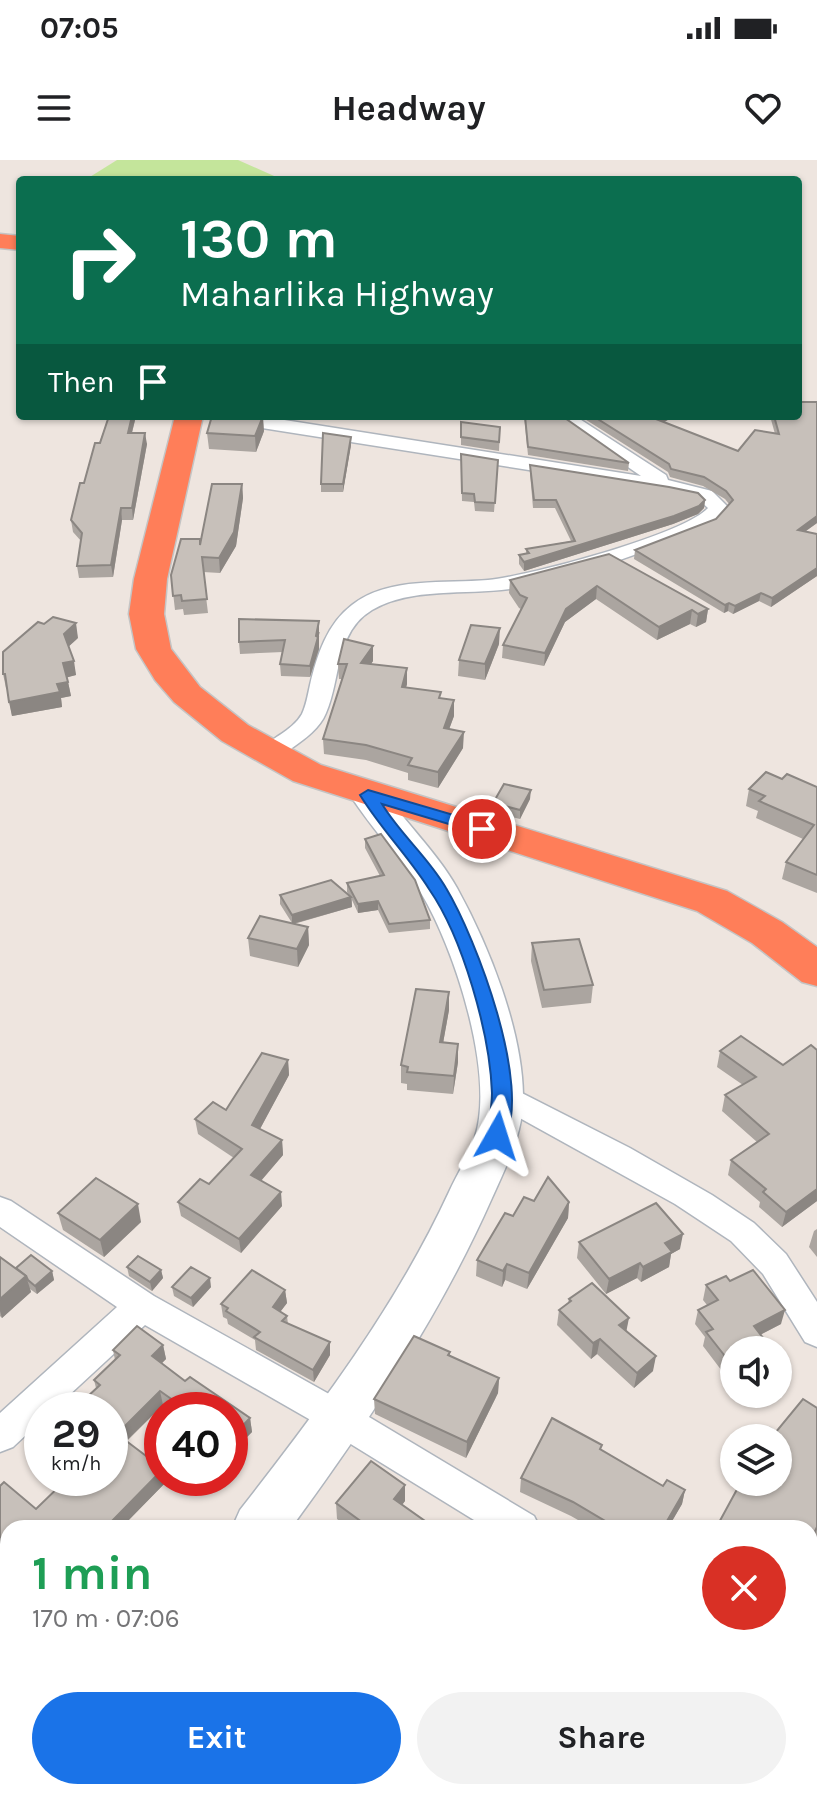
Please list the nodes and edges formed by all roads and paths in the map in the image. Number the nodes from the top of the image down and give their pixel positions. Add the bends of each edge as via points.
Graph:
1 (188, 420) edge
2 (249, 420) edge
3 (569, 420) edge
4 (670, 486) junction
5 (609, 556) junction
6 (634, 570) edge
7 (269, 755) junction
8 (368, 795) junction
9 (817, 971) edge
10 (502, 1094) junction
11 (0, 1210) edge
12 (142, 1306) junction
13 (817, 1332) edge
14 (341, 1419) junction
15 (0, 1436) edge
16 (265, 1520) edge
17 (508, 1520) edge

1 - 7 highway via 151,578 147,627 165,667 181,687 210,716
2 - 4 street
3 - 4 street
4 - 5 street via 705,495 719,508 716,514
5 - 6 street
5 - 7 street via 492,586 378,599 351,615 333,644 309,722
7 - 8 highway
8 - 9 highway via 712,901 752,922
8 - 10 street via 438,888 463,940 490,1014
10 - 13 street via 740,1229 766,1254
10 - 14 street via 497,1136 445,1251
11 - 12 street
12 - 14 street
12 - 15 street
14 - 16 street
14 - 17 street

